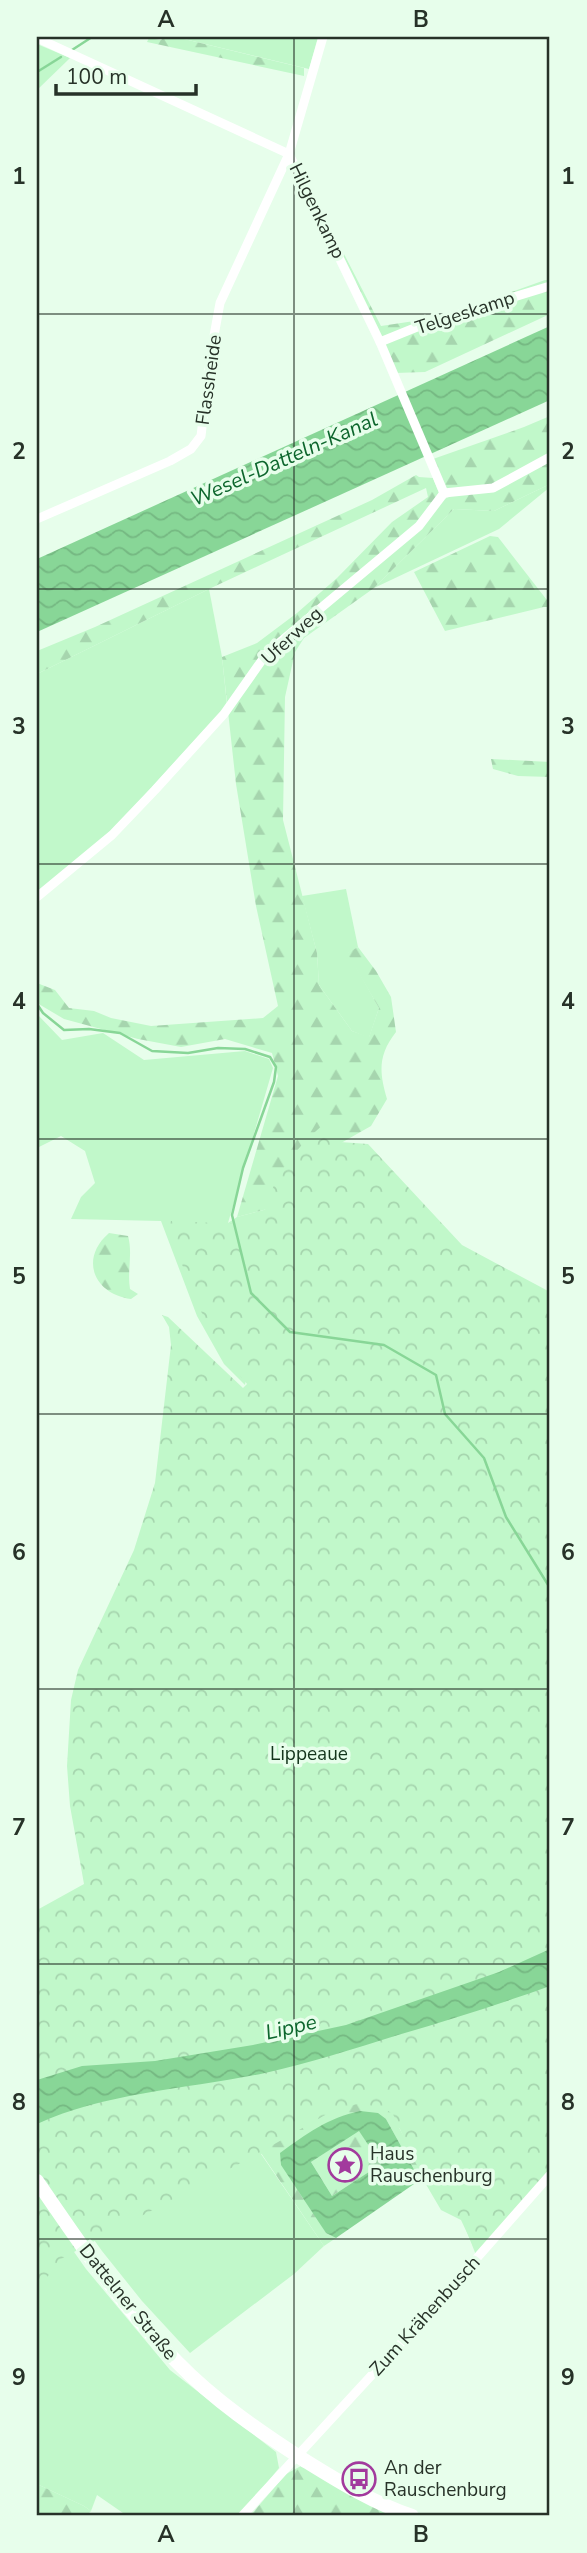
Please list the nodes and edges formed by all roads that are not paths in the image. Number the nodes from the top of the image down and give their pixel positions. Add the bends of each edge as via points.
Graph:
1 (323, 37) edge
2 (37, 38) edge
3 (289, 154) junction
4 (550, 286) edge
5 (380, 342) junction
6 (550, 457) edge
7 (444, 494) junction
8 (37, 519) edge
9 (37, 897) edge
10 (550, 2175) edge
11 (37, 2182) edge
12 (297, 2455) junction
13 (242, 2516) edge
14 (412, 2516) edge

1 - 3 street, Hilgenkamp
2 - 3 street
3 - 5 street, Hilgenkamp
3 - 8 street, Flassheide via 220,303 201,436 191,449 170,461
4 - 5 street, Telgeskamp
5 - 7 street, Hilgenkamp
6 - 7 street via 493,488
7 - 9 street, Uferweg via 419,526 268,653 224,714 155,790 112,835
10 - 12 street, Zum Krähenbusch
11 - 12 main road, Dattelner Straße via 138,2321 178,2363 253,2426
12 - 13 street, Zum Krähenbusch
12 - 14 main road, Dattelner Straße via 344,2485

